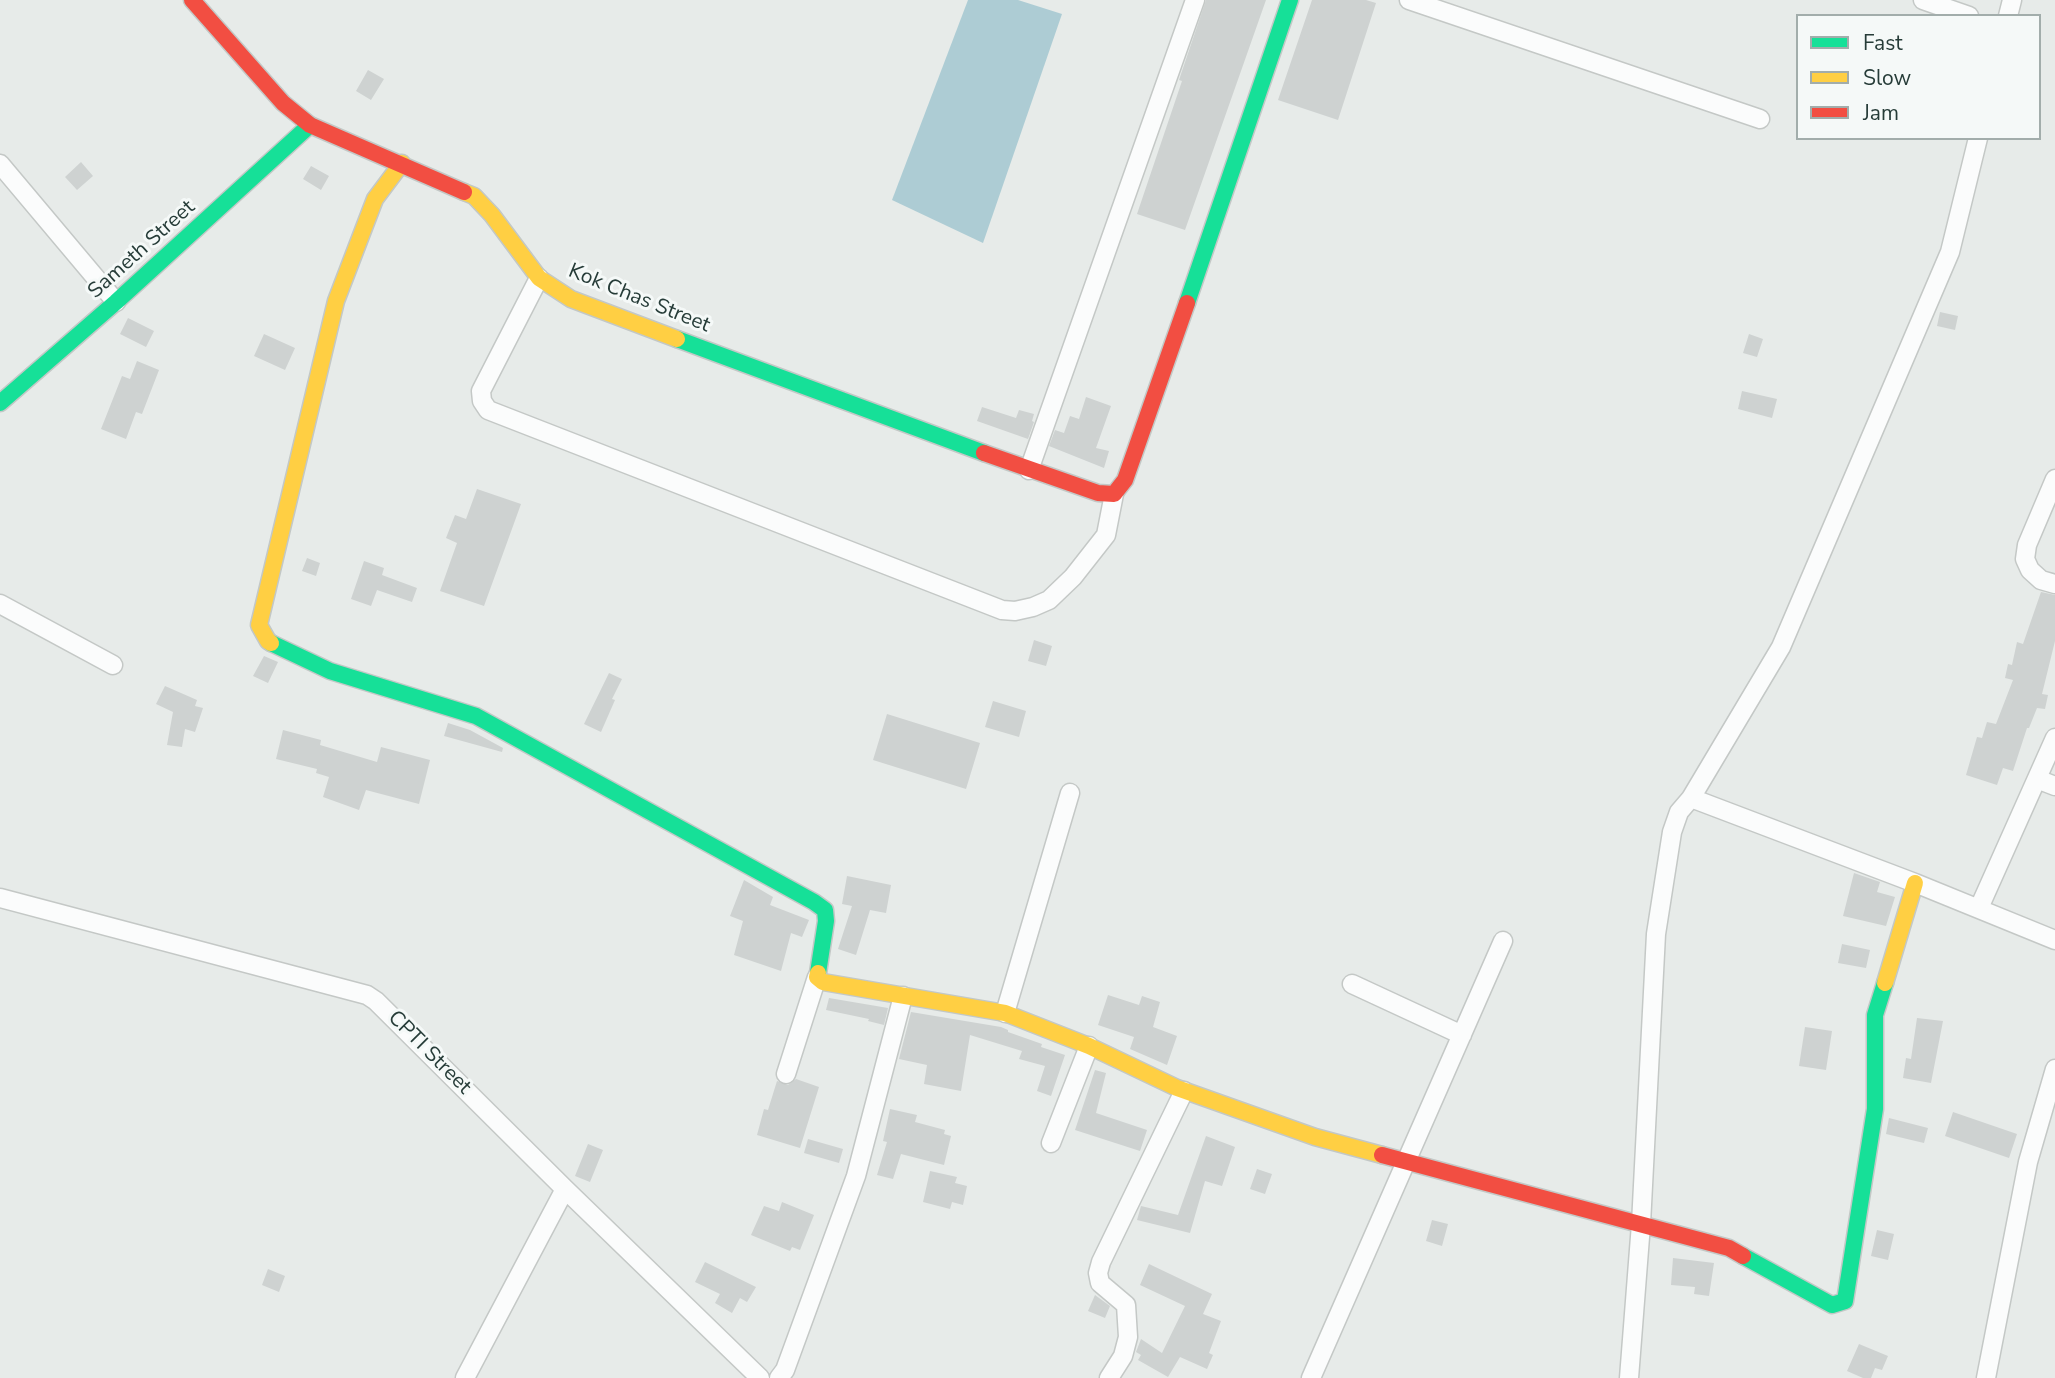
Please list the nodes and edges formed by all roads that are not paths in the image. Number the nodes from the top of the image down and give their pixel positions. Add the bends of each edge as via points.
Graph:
1 (192, 0) edge
2 (1195, 0) edge
3 (1290, 0) edge
4 (1409, 0) edge
5 (1923, 0) edge
6 (1963, 14) edge
7 (1760, 119) dead end
8 (310, 125) junction
9 (1978, 140) edge
10 (402, 163) junction
11 (0, 164) edge
12 (539, 278) junction
13 (116, 302) junction
14 (0, 403) edge
15 (1029, 470) junction
16 (2055, 479) edge
17 (1114, 494) junction
18 (2055, 584) edge
19 (0, 604) edge
20 (113, 664) dead end
21 (2055, 738) edge
22 (2037, 779) junction
23 (2055, 786) edge
24 (1070, 793) dead end
25 (1690, 798) junction
26 (1915, 883) junction
27 (0, 898) edge
28 (1979, 908) junction
29 (2055, 940) edge
30 (1503, 941) dead end
31 (817, 977) junction
32 (1352, 984) dead end
33 (903, 996) junction
34 (1005, 1013) junction
35 (1462, 1035) junction
36 (1089, 1046) junction
37 (2055, 1069) edge
38 (786, 1074) dead end
39 (1184, 1091) junction
40 (1051, 1143) dead end
41 (1406, 1163) junction
42 (565, 1189) junction
43 (1641, 1224) junction
44 (465, 1378) edge
45 (761, 1378) edge
46 (779, 1378) edge
47 (1109, 1378) edge
48 (1311, 1378) edge
49 (1629, 1378) edge
50 (1986, 1378) edge

1 - 8 street, Kok Chas Street via 283,103
2 - 15 street
3 - 17 street via 1125,480
4 - 7 street
5 - 6 street
8 - 10 street, Kok Chas Street
8 - 13 street, Sameth Street
9 - 25 street via 1950,252 1781,647
10 - 12 street, Kok Chas Street via 474,197
10 - 31 street via 375,199 336,300 260,625 268,641 330,671 476,716 814,902 825,910 826,921
11 - 13 street
12 - 15 street, Kok Chas Street via 571,299
12 - 17 street via 481,391 488,410 1002,610 1015,611 1049,600 1073,577 1106,535
13 - 14 street, Sameth Street
15 - 17 street, Kok Chas Street
16 - 18 street via 2025,559 2041,580
19 - 20 street
21 - 22 street
22 - 23 street
22 - 28 street
24 - 34 street
25 - 26 street
25 - 43 street via 1679,811 1672,832 1656,934
26 - 28 street
26 - 43 street via 1875,1015 1875,1109 1845,1301 1832,1305 1730,1248
27 - 42 street, CPTI Street via 367,995
28 - 29 street
30 - 35 street
31 - 33 street
31 - 38 street
32 - 35 street
33 - 34 street
33 - 46 street via 856,1176
34 - 36 street
35 - 41 street
36 - 39 street
36 - 40 street
37 - 50 street via 2028,1162
39 - 41 street
39 - 47 street via 1098,1273 1100,1283 1126,1305 1128,1337
41 - 43 street
41 - 48 street
42 - 44 street
42 - 45 street, CPTI Street
43 - 49 street

